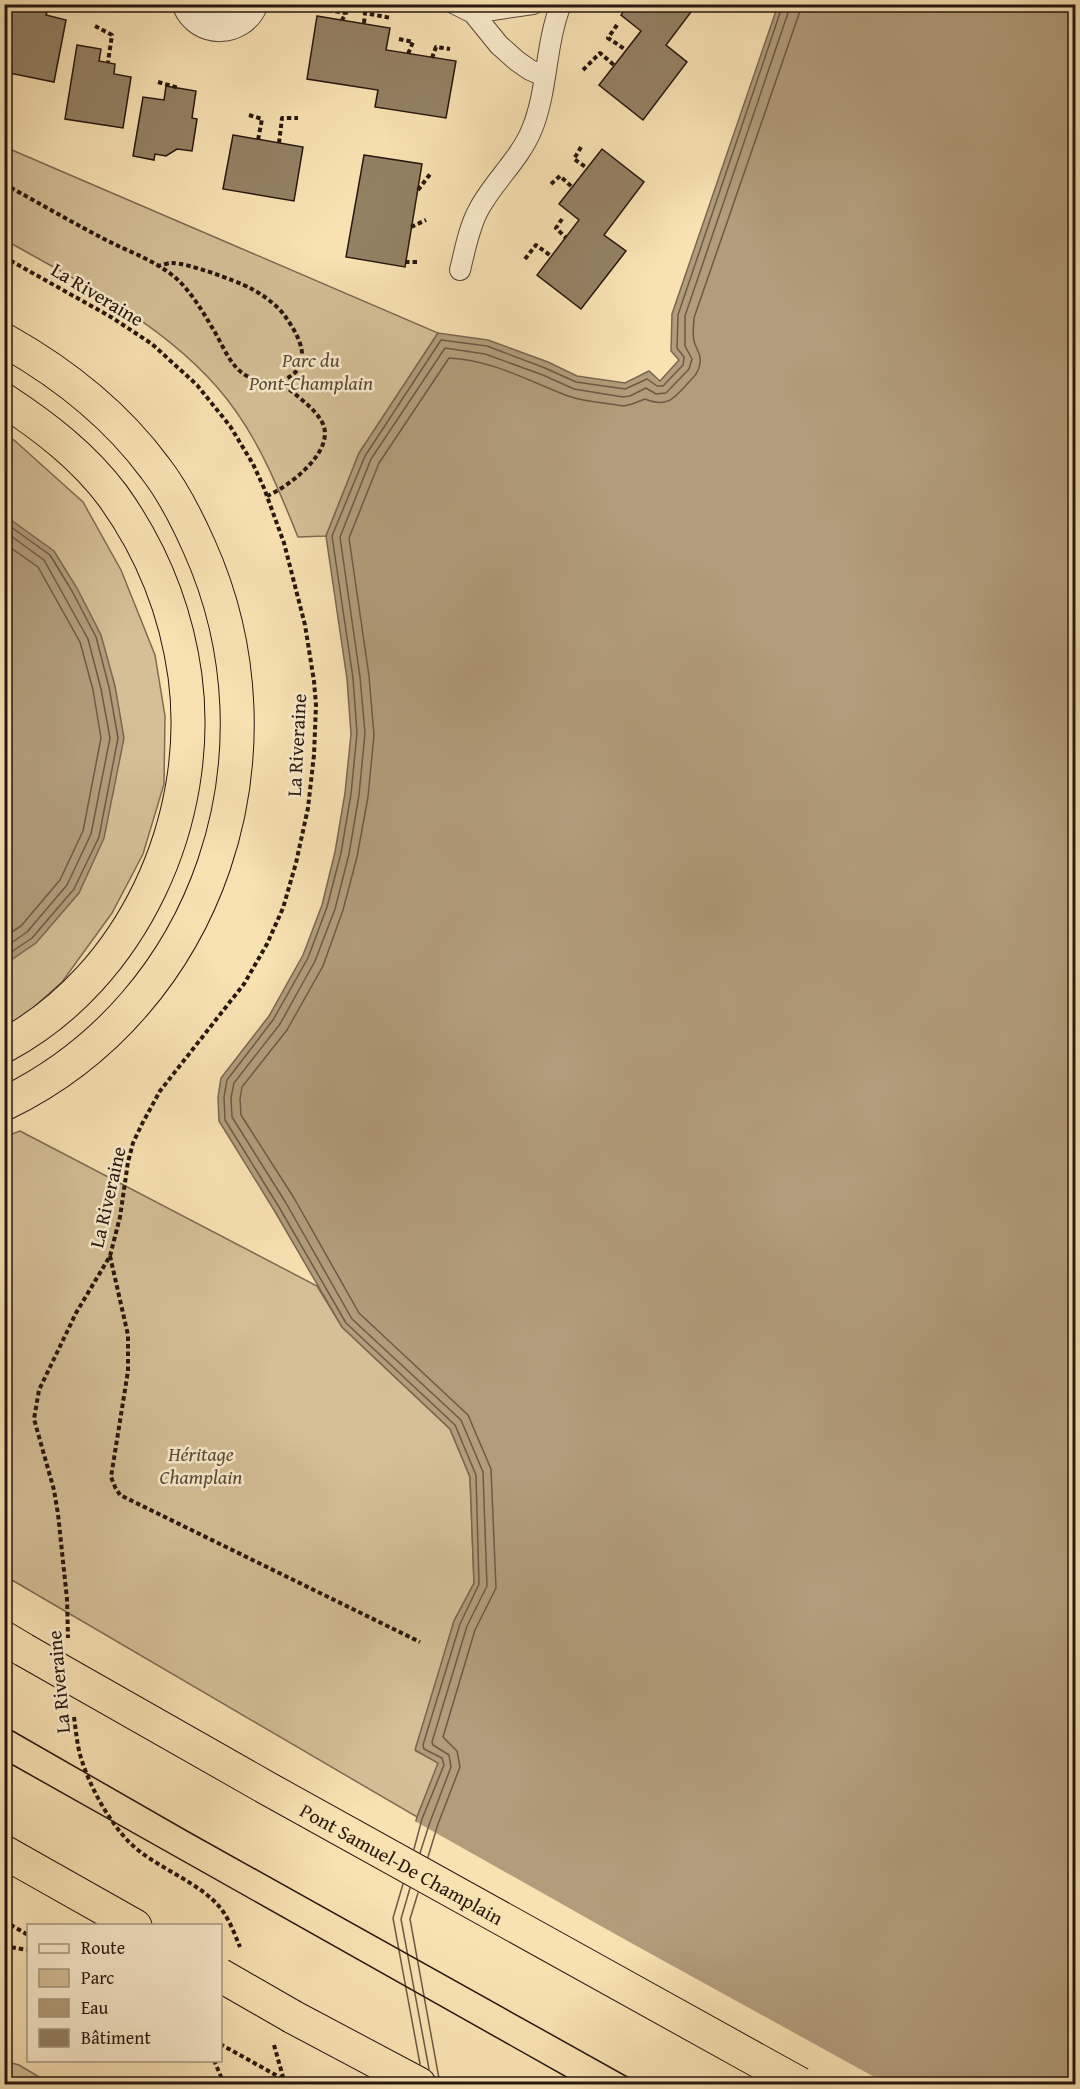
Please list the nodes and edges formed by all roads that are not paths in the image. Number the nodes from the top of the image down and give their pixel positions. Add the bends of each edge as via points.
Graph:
1 (189, 4) edge
2 (251, 4) edge
3 (455, 4) edge
4 (533, 4) edge
5 (561, 4) edge
6 (473, 13) junction
7 (544, 76) junction
8 (460, 270) dead end
9 (4, 340) edge
10 (4, 400) edge
11 (4, 1046) edge
12 (4, 1104) edge
13 (4, 1638) edge
14 (4, 1852) edge
15 (131, 1924) edge
16 (222, 1976) edge
17 (419, 2085) edge
18 (800, 2085) edge

1 - 2 street via 199,19 218,26 237,21
3 - 6 lane
4 - 6 lane
5 - 7 lane
6 - 7 lane via 517,61
7 - 8 lane via 532,129 478,210
9 - 12 highway via 55,371 104,410 156,469 178,504 210,571 221,605 231,646 238,720 234,786 224,836 198,909 181,942 157,978 102,1038 48,1080
10 - 11 highway via 60,440 89,468 112,495 147,551 179,644 185,676 187,732 176,815 159,867 137,914 106,961 70,1000
13 - 18 highway, Pont Samuel-De Champlain, bridge
14 - 15 highway
16 - 17 highway, bridge

